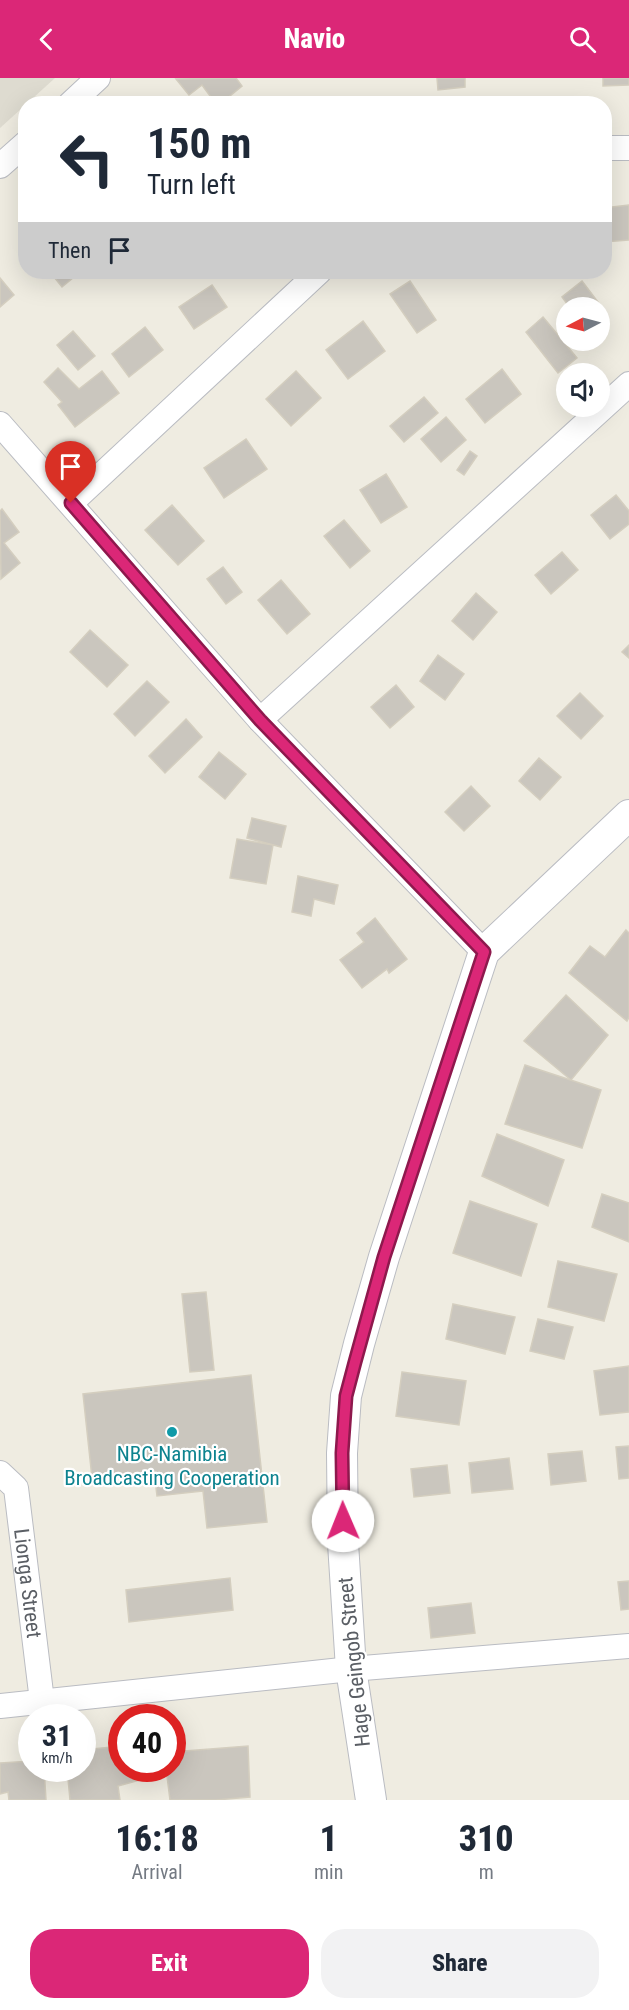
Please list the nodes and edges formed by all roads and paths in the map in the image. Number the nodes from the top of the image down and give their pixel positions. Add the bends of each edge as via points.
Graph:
1 (98, 78) edge
2 (79, 96) edge
3 (612, 148) edge
4 (629, 148) edge
5 (18, 150) edge
6 (0, 166) edge
7 (311, 279) edge
8 (629, 384) edge
9 (0, 424) edge
10 (71, 503) junction
11 (260, 720) junction
12 (629, 815) edge
13 (484, 952) junction
14 (0, 1473) edge
15 (629, 1646) edge
16 (351, 1669) junction
17 (42, 1701) junction
18 (0, 1706) edge
19 (371, 1800) edge

1 - 2 street
3 - 4 street
5 - 6 street
7 - 10 street
8 - 11 street
9 - 10 street
10 - 11 street
11 - 13 street
12 - 13 street, Hage Geingob Street
13 - 16 street, Hage Geingob Street via 384,1257 346,1396 343,1543
14 - 17 street, Lionga Street via 16,1488
15 - 16 street
16 - 17 street
16 - 19 street, Hage Geingob Street
17 - 18 street

